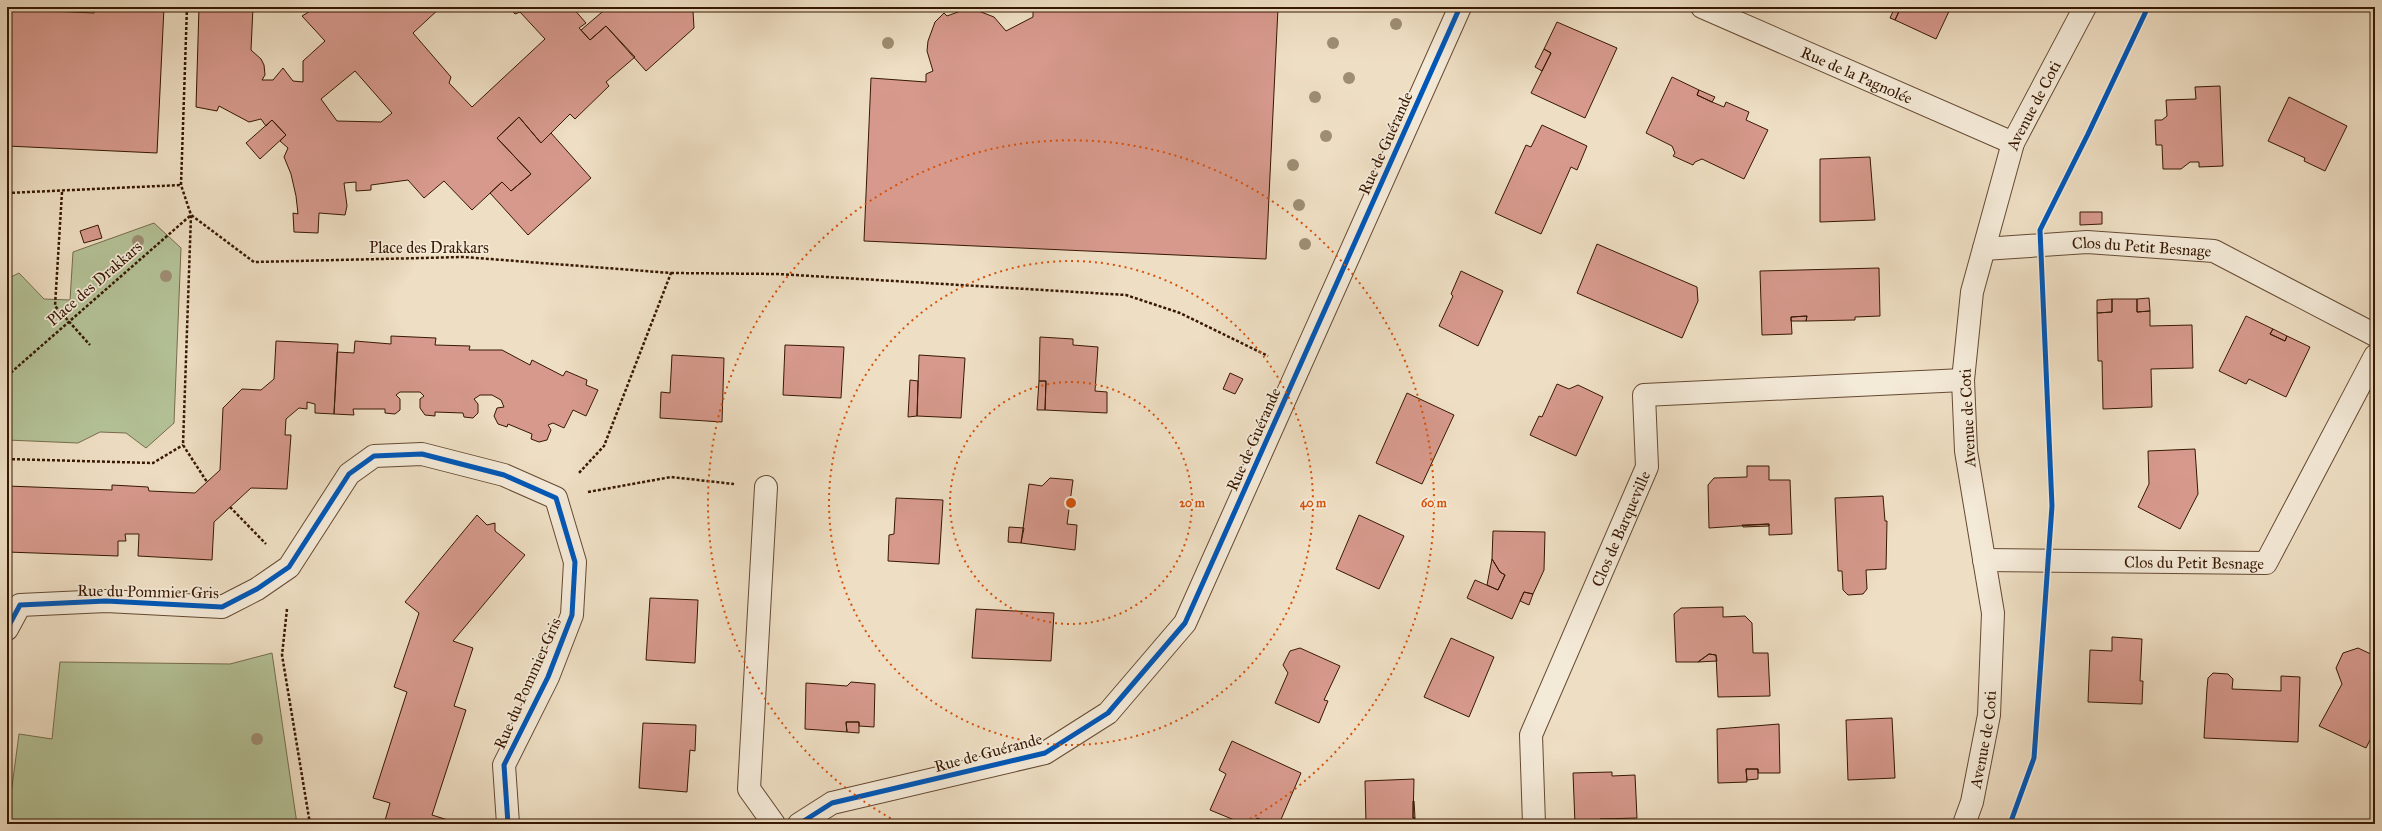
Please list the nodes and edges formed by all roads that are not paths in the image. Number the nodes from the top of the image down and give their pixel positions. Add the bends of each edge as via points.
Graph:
1 (1460, 7) edge
2 (1702, 7) edge
3 (2085, 7) edge
4 (2013, 143) junction
5 (1984, 248) junction
6 (2375, 335) edge
7 (2375, 356) edge
8 (1963, 380) junction
9 (766, 488) road end
10 (1984, 560) junction
11 (7, 629) edge
12 (508, 824) edge
13 (774, 824) edge
14 (799, 824) edge
15 (1534, 824) edge
16 (1964, 824) edge

1 - 14 street, Rue de Guérande via 1185,623 1108,713 1045,753 832,803
2 - 4 street, Rue de la Pagnolée
3 - 4 street, Avenue de Coti
4 - 5 street, Avenue de Coti
5 - 6 street, Clos du Petit Besnage via 2087,242 2214,251
5 - 8 street, Avenue de Coti via 1972,292
7 - 10 street, Clos du Petit Besnage via 2266,563
8 - 10 street, Avenue de Coti via 1966,451
8 - 15 street, Clos de Barqueville via 1644,395 1647,467 1532,735
9 - 13 street via 749,789
10 - 16 street, Avenue de Coti via 1993,613 1989,715 1972,802
11 - 12 street, Rue du Pommier Gris via 20,604 106,601 222,607 257,589 289,567 349,474 374,456 422,454 504,476 556,498 575,562 572,616 548,677 504,765

